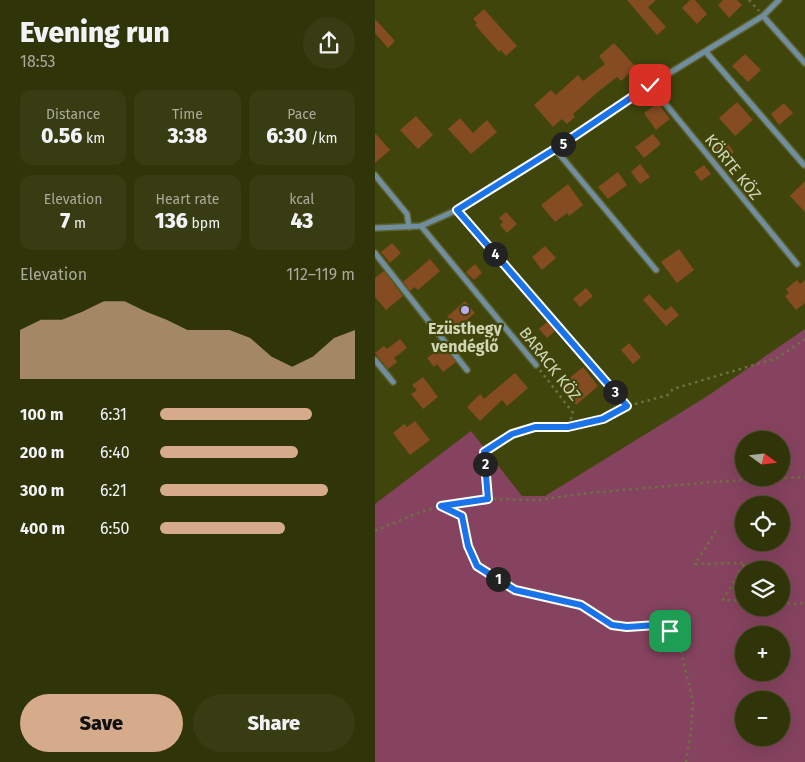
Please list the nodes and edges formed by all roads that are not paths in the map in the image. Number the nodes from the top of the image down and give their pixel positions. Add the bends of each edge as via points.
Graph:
1 (779, 0) edge
2 (763, 16) junction
3 (705, 52) junction
4 (805, 63) edge
5 (650, 85) junction
6 (555, 149) junction
7 (804, 165) edge
8 (375, 175) edge
9 (457, 210) junction
10 (421, 226) junction
11 (375, 228) edge
12 (409, 228) junction
13 (375, 252) edge
14 (797, 264) dead end
15 (656, 270) dead end
16 (375, 360) edge
17 (536, 365) road end
18 (467, 370) dead end
19 (393, 382) dead end
20 (627, 406) road end

1 - 2 street
2 - 3 street
2 - 4 street
3 - 5 street
3 - 7 street
5 - 6 street
5 - 14 street, KÖRTE KÖZ
6 - 9 street
6 - 15 street
8 - 12 street via 407,214
9 - 10 street
9 - 20 street
10 - 12 street
10 - 17 street, BARACK KÖZ
11 - 12 street
13 - 18 street
16 - 19 street

